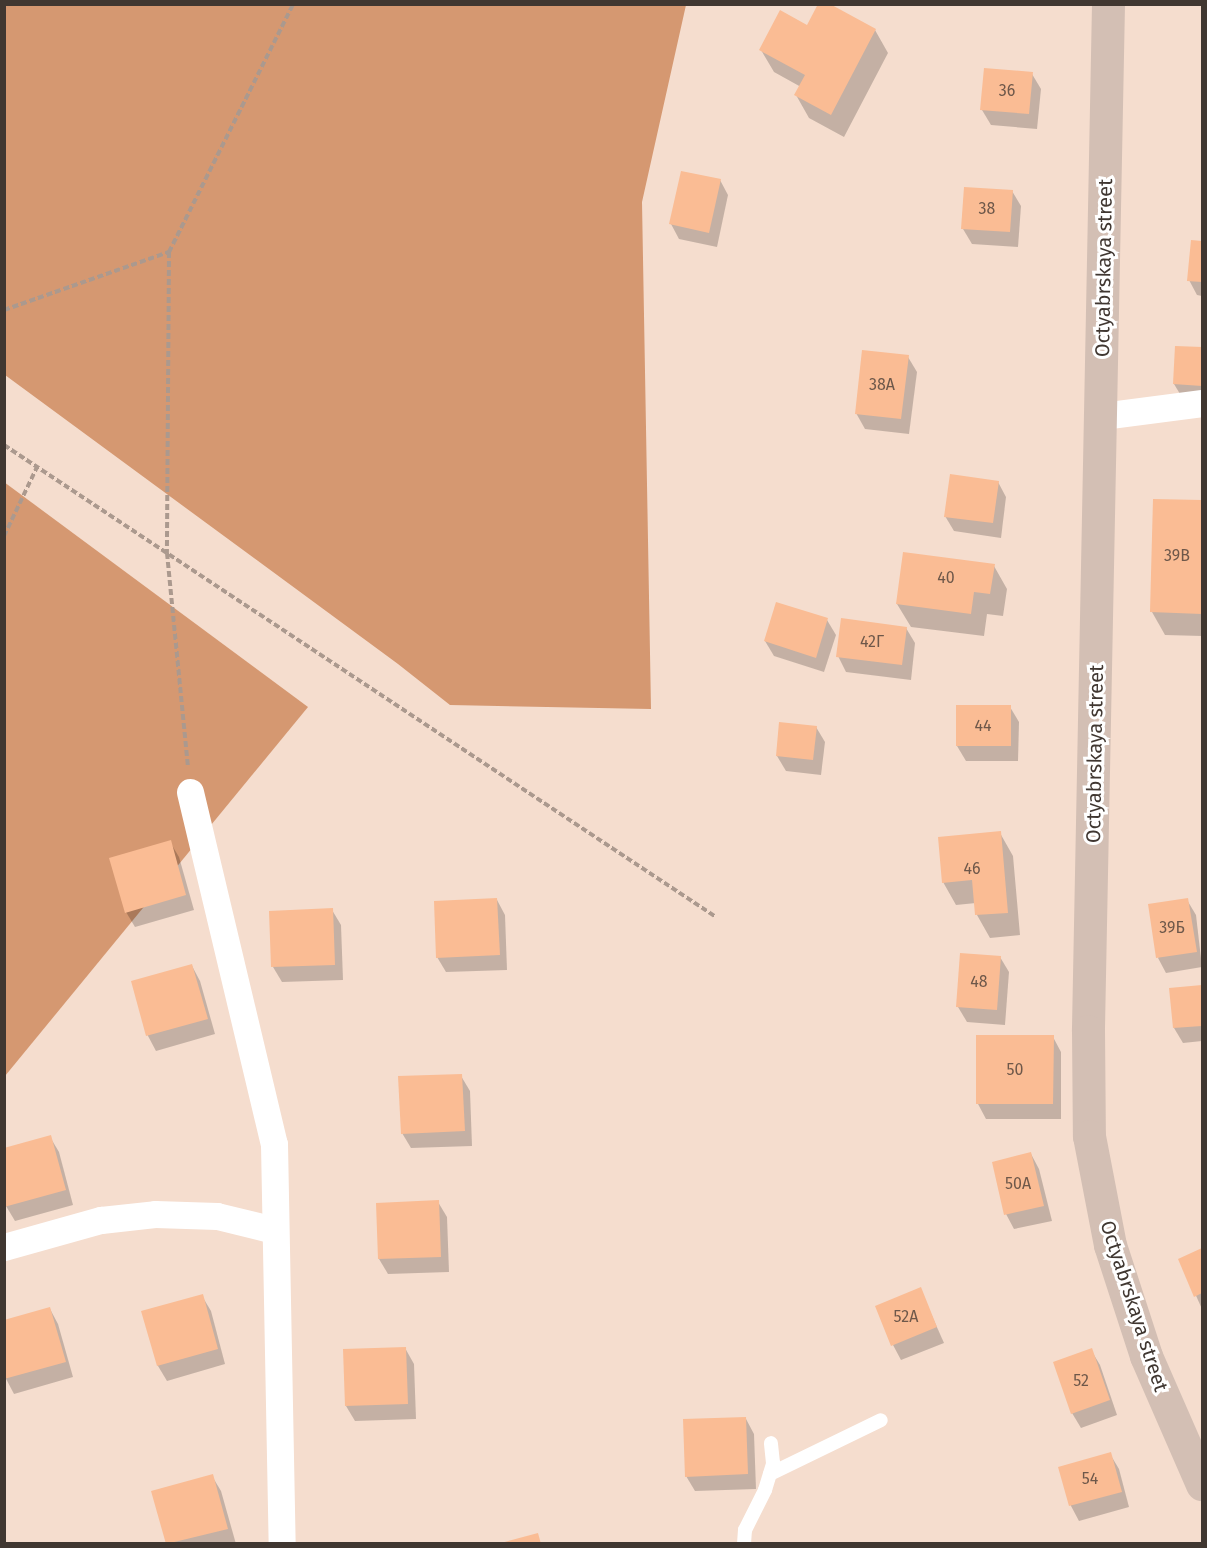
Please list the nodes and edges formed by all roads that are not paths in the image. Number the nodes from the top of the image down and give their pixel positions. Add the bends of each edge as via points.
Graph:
1 (1108, 4) edge
2 (1203, 403) edge
3 (1102, 416) junction
4 (190, 792) road end
5 (274, 1230) junction
6 (4, 1247) edge
7 (881, 1420) dead end
8 (771, 1443) dead end
9 (770, 1474) junction
10 (1203, 1484) edge
11 (282, 1544) edge
12 (744, 1544) edge

1 - 3 street, Octyabrskaya street
2 - 3 street
3 - 10 street, Octyabrskaya street via 1089,1136 1110,1245 1146,1356
4 - 5 street via 274,1144
5 - 6 street via 217,1216 155,1214 101,1220
5 - 11 street
7 - 9 lane
8 - 9 lane
9 - 12 lane via 745,1530

